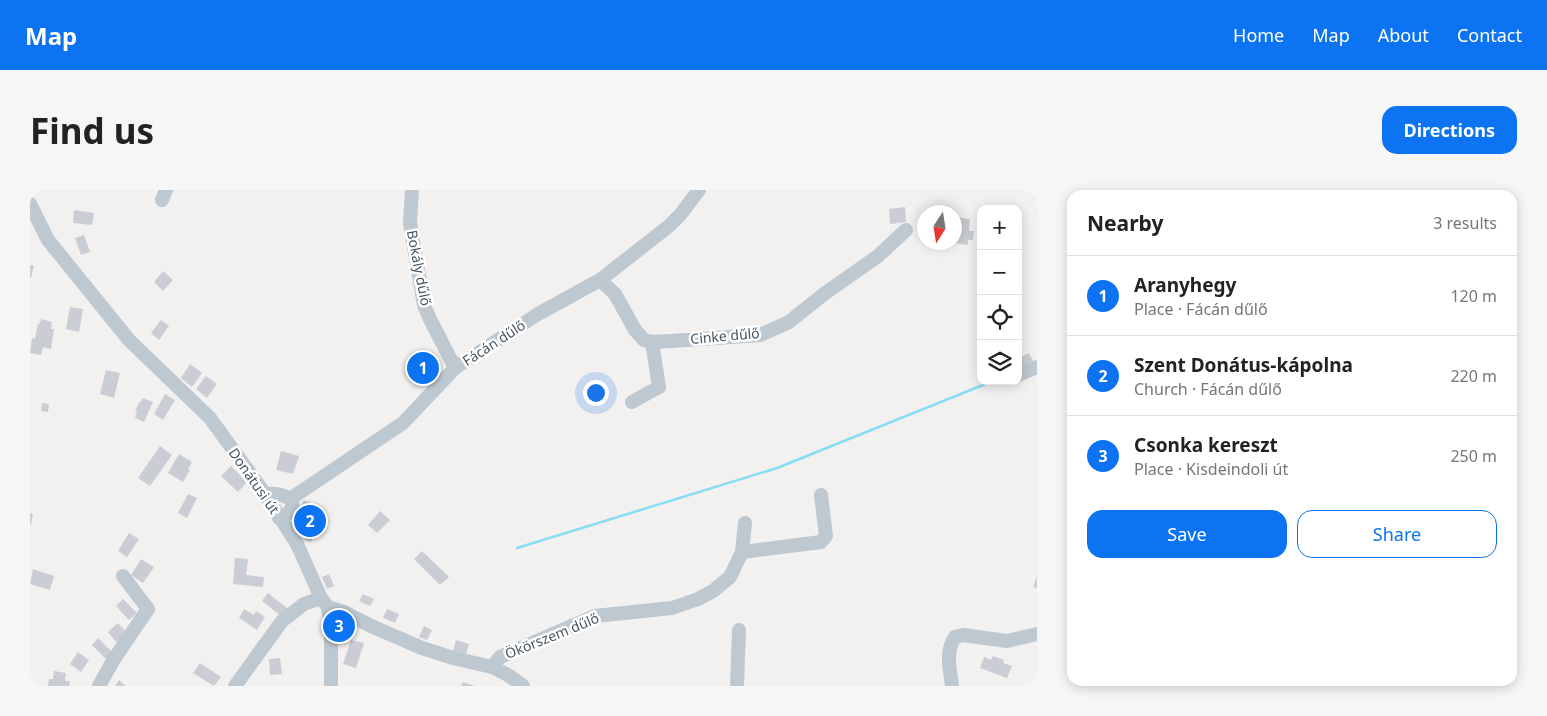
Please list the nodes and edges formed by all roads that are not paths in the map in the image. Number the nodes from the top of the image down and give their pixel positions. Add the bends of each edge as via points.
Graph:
1 (412, 190) edge
2 (699, 190) edge
3 (30, 204) edge
4 (906, 230) dead end
5 (600, 280) junction
6 (652, 342) junction
7 (1037, 367) edge
8 (455, 368) junction
9 (1022, 374) edge
10 (632, 402) dead end
11 (264, 494) junction
12 (821, 495) dead end
13 (290, 499) junction
14 (279, 518) junction
15 (745, 523) dead end
16 (742, 552) junction
17 (123, 576) dead end
18 (324, 603) junction
19 (739, 630) dead end
20 (1037, 634) edge
21 (492, 667) junction
22 (99, 686) edge
23 (235, 686) edge
24 (332, 686) edge
25 (522, 686) edge
26 (737, 686) edge
27 (952, 686) edge

1 - 8 street, Bokály dűlő via 410,223 424,305
2 - 5 street, Fácán dűlő via 669,226
3 - 11 street, Donátusi út via 48,240 129,340 210,418
4 - 6 street, Cinke dűlő via 864,267 775,329 747,337
5 - 6 street via 615,294 635,330 644,340
5 - 8 street, Fácán dűlő via 538,314
6 - 10 street via 659,387
7 - 9 street
8 - 13 street, Fácán dűlő via 403,423
11 - 13 street
11 - 14 street, Donátusi út
12 - 16 street via 826,536 821,542
13 - 14 street, Fácán dűlő via 292,510
14 - 18 street, Donátusi út via 297,544
15 - 16 street, Ökörszem dűlő
16 - 21 street, Ökörszem dűlő via 730,577 698,598 672,608 595,616 500,657
17 - 22 street via 148,609
18 - 21 street via 422,648
18 - 23 street via 304,604 282,621
18 - 24 street, Donátusi út via 331,629
19 - 26 street
20 - 27 street via 1007,641 963,635 955,637 950,644 948,658
21 - 25 street

